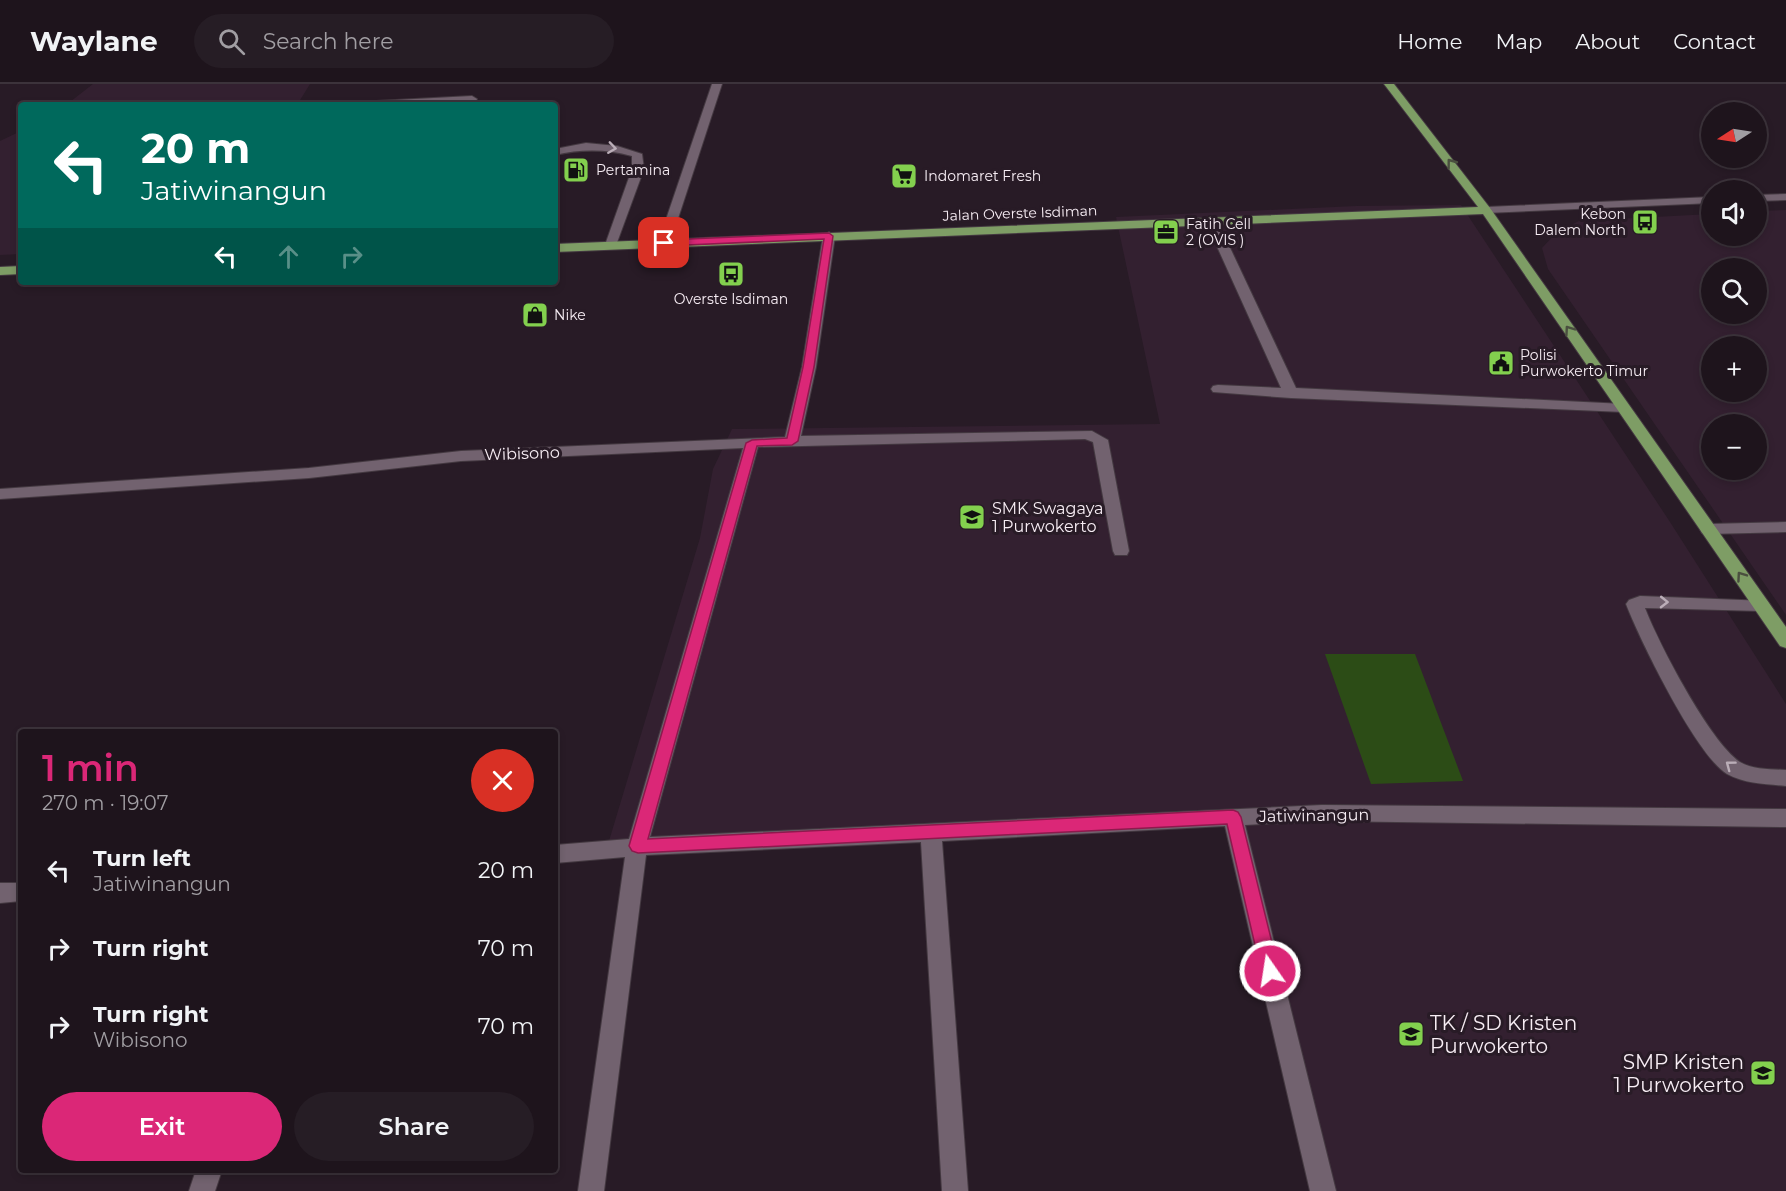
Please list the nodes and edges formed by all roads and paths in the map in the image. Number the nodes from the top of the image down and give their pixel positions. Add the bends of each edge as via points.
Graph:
1 (717, 84) edge
2 (1389, 84) edge
3 (472, 99) edge
4 (414, 102) edge
5 (558, 151) edge
6 (1786, 197) edge
7 (1767, 198) edge
8 (1701, 200) edge
9 (1486, 210) junction
10 (1211, 220) junction
11 (829, 236) junction
12 (664, 243) junction
13 (611, 246) junction
14 (558, 248) edge
15 (18, 270) edge
16 (0, 271) edge
17 (1218, 389) dead end
18 (1291, 394) junction
19 (1624, 408) junction
20 (792, 441) junction
21 (752, 443) junction
22 (0, 494) edge
23 (1786, 527) edge
24 (1708, 529) junction
25 (1120, 551) dead end
26 (1761, 605) junction
27 (1786, 641) edge
28 (1786, 778) edge
29 (1233, 817) junction
30 (1786, 818) edge
31 (931, 832) junction
32 (638, 846) junction
33 (558, 854) edge
34 (18, 892) edge
35 (0, 893) edge
36 (208, 1173) edge
37 (202, 1191) edge
38 (591, 1191) edge
39 (955, 1191) edge
40 (1323, 1191) edge

1 - 12 street
9 -> 2 main road
3 - 4 street
5 -> 13 street via 570,147 611,147 637,154 638,169
6 - 7 street
8 - 9 street
9 - 10 main road, Jalan Overste Isdiman
19 -> 9 main road
10 - 11 main road, Jalan Overste Isdiman
10 - 18 street
11 - 12 main road, Jalan Overste Isdiman
11 - 20 street
12 - 13 main road, Jalan Overste Isdiman
13 - 14 main road, Jalan Overste Isdiman
15 - 16 main road
17 - 18 street
18 - 19 street
19 - 24 main road
20 - 21 street, Wibisono
20 - 25 street, Wibisono via 1087,434 1100,440
21 - 22 street, Wibisono via 461,456 309,473
21 - 32 street
23 - 24 street
26 -> 24 main road
26 - 27 main road
28 -> 26 street via 1741,773 1722,759 1668,672 1635,604
29 - 30 street, Jatiwinangun via 1322,813
29 - 31 street, Jatiwinangun
29 - 40 street
31 - 32 street, Jatiwinangun
31 - 39 street
32 - 33 street, Jatiwinangun
32 - 38 street
34 - 35 street
36 - 37 street

